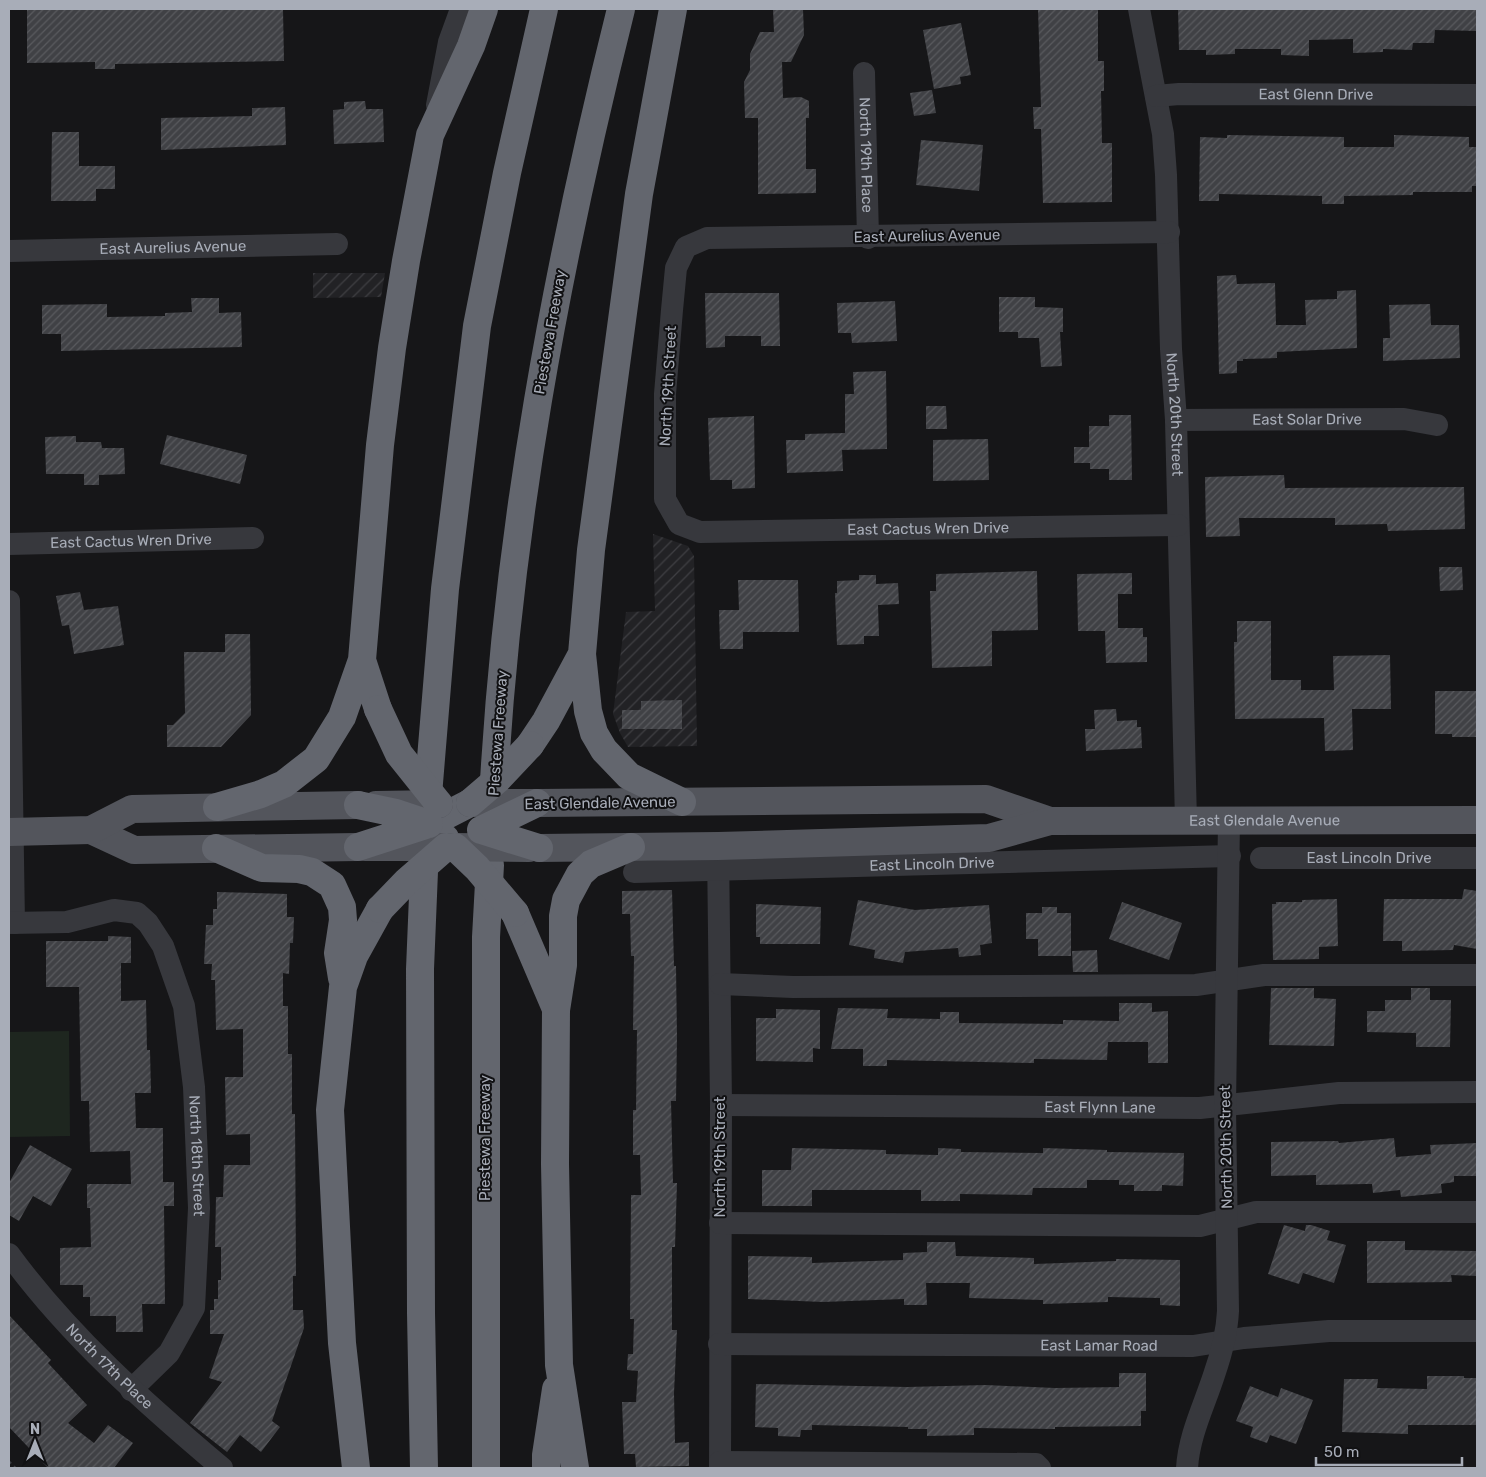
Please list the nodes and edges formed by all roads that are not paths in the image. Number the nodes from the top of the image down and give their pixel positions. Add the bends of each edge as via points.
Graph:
1 (461, 9) edge
2 (484, 9) edge
3 (544, 9) edge
4 (621, 9) edge
5 (673, 9) edge
6 (1139, 9) edge
7 (864, 73) dead end
8 (1477, 95) edge
9 (1156, 96) junction
10 (430, 136) junction
11 (1169, 232) junction
12 (868, 238) junction
13 (337, 244) dead end
14 (686, 247) joint
15 (9, 251) edge
16 (1176, 420) junction
17 (1437, 425) dead end
18 (679, 524) joint
19 (1178, 525) junction
20 (253, 538) dead end
21 (9, 544) edge
22 (9, 601) edge
23 (582, 654) junction
24 (362, 660) junction
25 (682, 802) junction
26 (537, 803) junction
27 (217, 807) junction
28 (447, 811) junction
29 (1230, 820) junction
30 (1477, 820) edge
31 (1050, 821) junction
32 (1186, 821) junction
33 (91, 830) junction
34 (481, 830) junction
35 (11, 832) edge
36 (451, 846) junction
37 (358, 847) junction
38 (216, 848) junction
39 (539, 848) junction
40 (1230, 856) junction
41 (718, 858) junction
42 (1260, 858) dead end
43 (1477, 858) edge
44 (632, 860) junction
45 (11, 923) edge
46 (1477, 975) edge
47 (1226, 980) junction
48 (720, 984) junction
49 (343, 987) junction
50 (556, 1010) junction
51 (1477, 1092) edge
52 (720, 1105) junction
53 (1225, 1107) junction
54 (1477, 1212) edge
55 (1227, 1219) junction
56 (720, 1223) junction
57 (9, 1254) edge
58 (1477, 1330) edge
59 (1224, 1342) junction
60 (720, 1344) junction
61 (559, 1365) junction
62 (132, 1390) junction
63 (720, 1465) edge
64 (222, 1468) edge
65 (356, 1468) edge
66 (424, 1468) edge
67 (486, 1468) edge
68 (546, 1468) edge
69 (575, 1468) edge
70 (1040, 1468) edge
71 (1187, 1468) edge

1 - 10 street via 449,42
2 - 10 highway via 471,46
3 - 66 highway via 477,326 444,589 430,754 420,969 420,1303
4 - 67 highway, Piestewa Freeway via 578,187 553,309 508,601 495,756 486,938
5 - 23 highway via 639,194 591,550
6 - 9 street, North 20th Street
7 - 12 street, North 19th Place
8 - 9 street, East Glenn Drive
9 - 11 street, North 20th Street via 1163,134
10 - 24 highway via 392,348 378,464
11 - 12 street, East Aurelius Avenue
11 - 16 street, North 20th Street
12 - 14 street, East Aurelius Avenue via 707,238
13 - 15 street, East Aurelius Avenue
14 - 18 street, North 19th Street via 676,268 665,394 665,499
16 - 17 street, East Solar Drive via 1404,419
16 - 19 street, North 20th Street
18 - 19 street, East Cactus Wren Drive via 700,532
19 - 32 street, North 20th Street
20 - 21 street, East Cactus Wren Drive
22 - 35 street
23 - 25 highway via 588,711 594,733 604,750 629,776
23 - 28 highway, bridge via 530,745 498,779
24 - 27 highway via 342,717 316,758 284,784
24 - 28 highway, bridge via 378,709 399,754
25 - 26 main road, East Glendale Avenue
25 - 31 main road, East Glendale Avenue via 986,799
26 - 28 main road, East Glendale Avenue, bridge
26 - 34 highway, bridge
27 - 28 main road, East Glendale Avenue, bridge via 358,805
27 - 33 main road, East Glendale Avenue via 132,809
28 - 34 highway
28 - 36 highway
28 - 37 highway, bridge
29 - 30 main road, East Glendale Avenue
29 - 32 main road, East Glendale Avenue
29 - 40 street, North 20th Street
31 - 32 main road, East Glendale Avenue
31 - 41 main road, East Glendale Avenue via 990,838
33 - 35 main road, East Glendale Avenue
33 - 38 main road, East Glendale Avenue via 134,850
34 - 36 highway
34 - 39 highway, bridge
35 - 45 street
36 - 37 main road, East Glendale Avenue, bridge
36 - 39 main road, East Glendale Avenue, bridge
36 - 49 highway, bridge via 380,908 354,956
36 - 50 highway, bridge via 477,868 514,913
37 - 38 main road, East Glendale Avenue
38 - 49 highway via 262,868 299,868 312,872 332,885 342,907 338,953
39 - 44 main road, East Glendale Avenue
40 - 41 street, East Lincoln Drive
40 - 47 street, North 20th Street
41 - 44 main road, East Glendale Avenue
41 - 48 street, North 19th Street
42 - 43 street, East Lincoln Drive
44 - 50 highway via 591,864 575,882 563,916 563,965
45 - 62 street, North 18th Street via 67,922 114,910 137,913 148,922 162,946 184,1006 194,1087 199,1208 194,1308 169,1353
46 - 47 street via 1264,975
47 - 48 street via 1196,985 1106,986 793,987
47 - 53 street, North 20th Street
48 - 52 street, North 19th Street
49 - 65 highway via 330,1110 342,1343
50 - 61 highway
51 - 53 street, East Flynn Lane via 1339,1093 1268,1099
52 - 53 street, East Flynn Lane
52 - 56 street, North 19th Street
53 - 55 street, North 20th Street
54 - 55 street via 1256,1212
55 - 56 street via 1200,1226
55 - 59 street, North 20th Street via 1228,1311
56 - 60 street, North 19th Street
57 - 62 street, North 17th Place via 79,1339
58 - 59 street, East Lamar Road via 1329,1330
59 - 60 street, East Lamar Road via 1193,1346
59 - 71 street, North 20th Street via 1198,1413
60 - 63 street, North 19th Street
61 - 68 highway
61 - 69 highway
62 - 64 street, North 17th Place
63 - 70 street via 1036,1464

